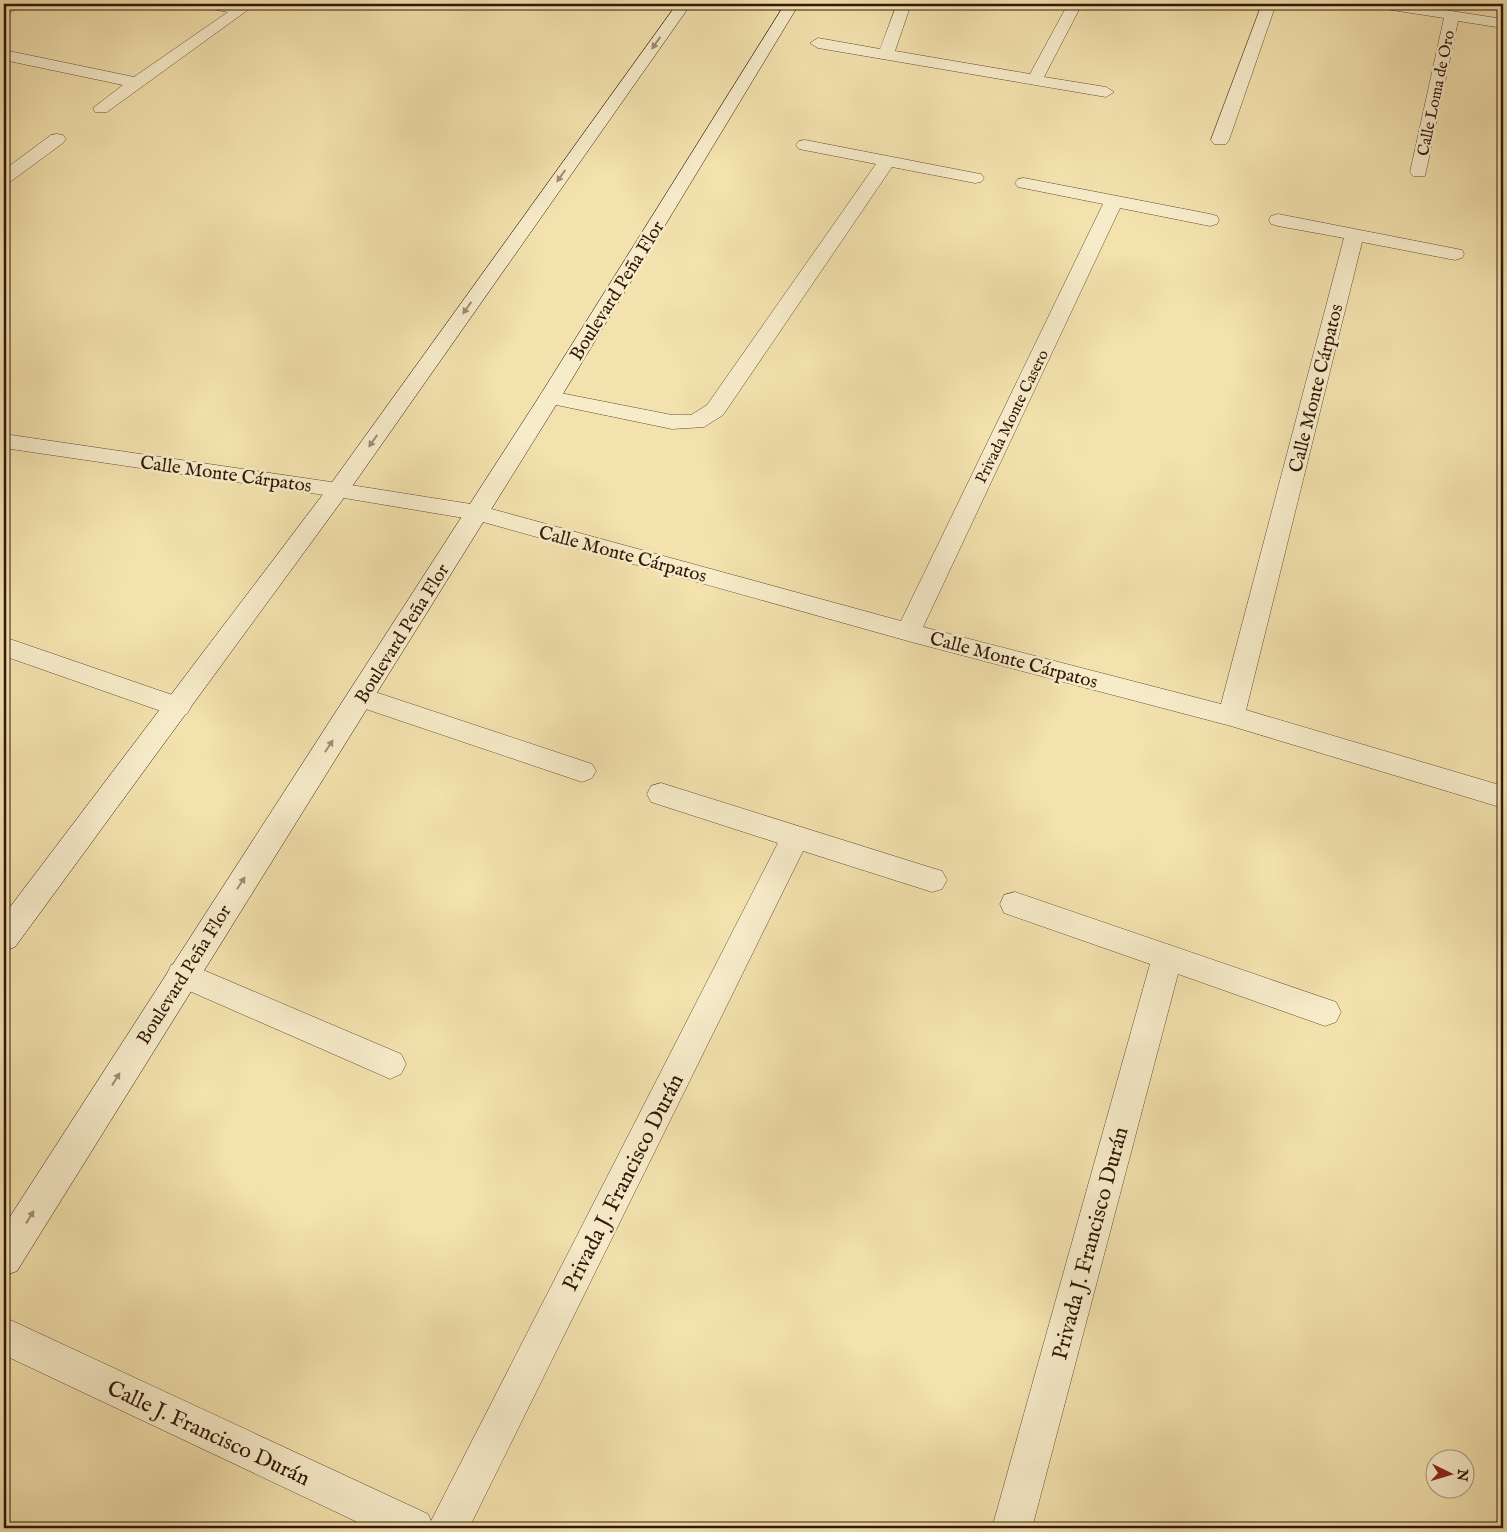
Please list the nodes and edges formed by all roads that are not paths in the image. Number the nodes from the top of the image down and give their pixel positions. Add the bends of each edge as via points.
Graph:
1 (18, 4) edge
2 (206, 4) edge
3 (608, 4) edge
4 (615, 4) edge
5 (684, 4) edge
6 (904, 4) edge
7 (1075, 4) edge
8 (1269, 4) edge
9 (1379, 4) edge
10 (784, 5) edge
11 (245, 7) edge
12 (4, 12) edge
13 (1452, 14) junction
14 (1503, 23) edge
15 (818, 42) dead end
16 (886, 54) junction
17 (4, 55) edge
18 (1035, 79) junction
19 (138, 83) junction
20 (1106, 92) dead end
21 (102, 108) dead end
22 (57, 139) dead end
23 (1220, 140) dead end
24 (805, 145) dead end
25 (888, 160) junction
26 (12, 164) edge
27 (1419, 172) dead end
28 (4, 178) edge
29 (975, 178) dead end
30 (1024, 183) dead end
31 (1114, 201) junction
32 (1210, 220) dead end
33 (1278, 220) dead end
34 (1354, 236) junction
35 (1455, 254) dead end
36 (550, 397) junction
37 (4, 441) edge
38 (338, 490) junction
39 (477, 512) junction
40 (908, 632) junction
41 (4, 646) edge
42 (360, 697) junction
43 (178, 707) junction
44 (1231, 716) junction
45 (582, 772) dead end
46 (661, 794) dead end
47 (1503, 797) edge
48 (796, 836) junction
49 (932, 880) dead end
50 (1014, 904) dead end
51 (4, 938) edge
52 (1167, 957) junction
53 (182, 974) junction
54 (1325, 1012) dead end
55 (390, 1064) dead end
56 (4, 1258) edge
57 (4, 1336) edge
58 (414, 1528) edge
59 (448, 1528) edge
60 (1012, 1528) edge

1 - 12 street
2 - 11 street
3 - 4 street
5 -> 38 street
6 - 16 street
7 - 18 street
8 - 23 street
9 - 13 street
10 - 36 street, Boulevard Peña Flor
11 - 19 street
13 - 14 street
13 - 27 street, Calle Loma de Oro
15 - 16 street
16 - 18 street
17 - 19 street
18 - 20 street
19 - 21 street
22 - 26 street
24 - 25 street
25 - 29 street
25 - 36 street via 715,410 696,422 672,422
26 - 28 street
30 - 31 street
31 - 32 street
31 - 40 street, Privada Monte Casero
33 - 34 street
34 - 35 street
34 - 44 street, Calle Monte Cárpatos
36 - 39 street, Boulevard Peña Flor
37 - 38 street, Calle Monte Cárpatos
38 - 39 street, Calle Monte Cárpatos
38 - 43 street
39 - 40 street, Calle Monte Cárpatos
39 - 42 street, Boulevard Peña Flor
40 - 44 street, Calle Monte Cárpatos
41 - 43 street
42 - 45 street
53 -> 42 street, Boulevard Peña Flor
43 - 51 street
44 - 47 street, Calle Monte Cárpatos
46 - 48 street
48 - 49 street
48 - 59 street, Privada J. Francisco Durán
50 - 52 street
52 - 54 street
52 - 60 street, Privada J. Francisco Durán
53 - 55 street
56 -> 53 street, Boulevard Peña Flor
57 - 58 street, Calle J. Francisco Durán

